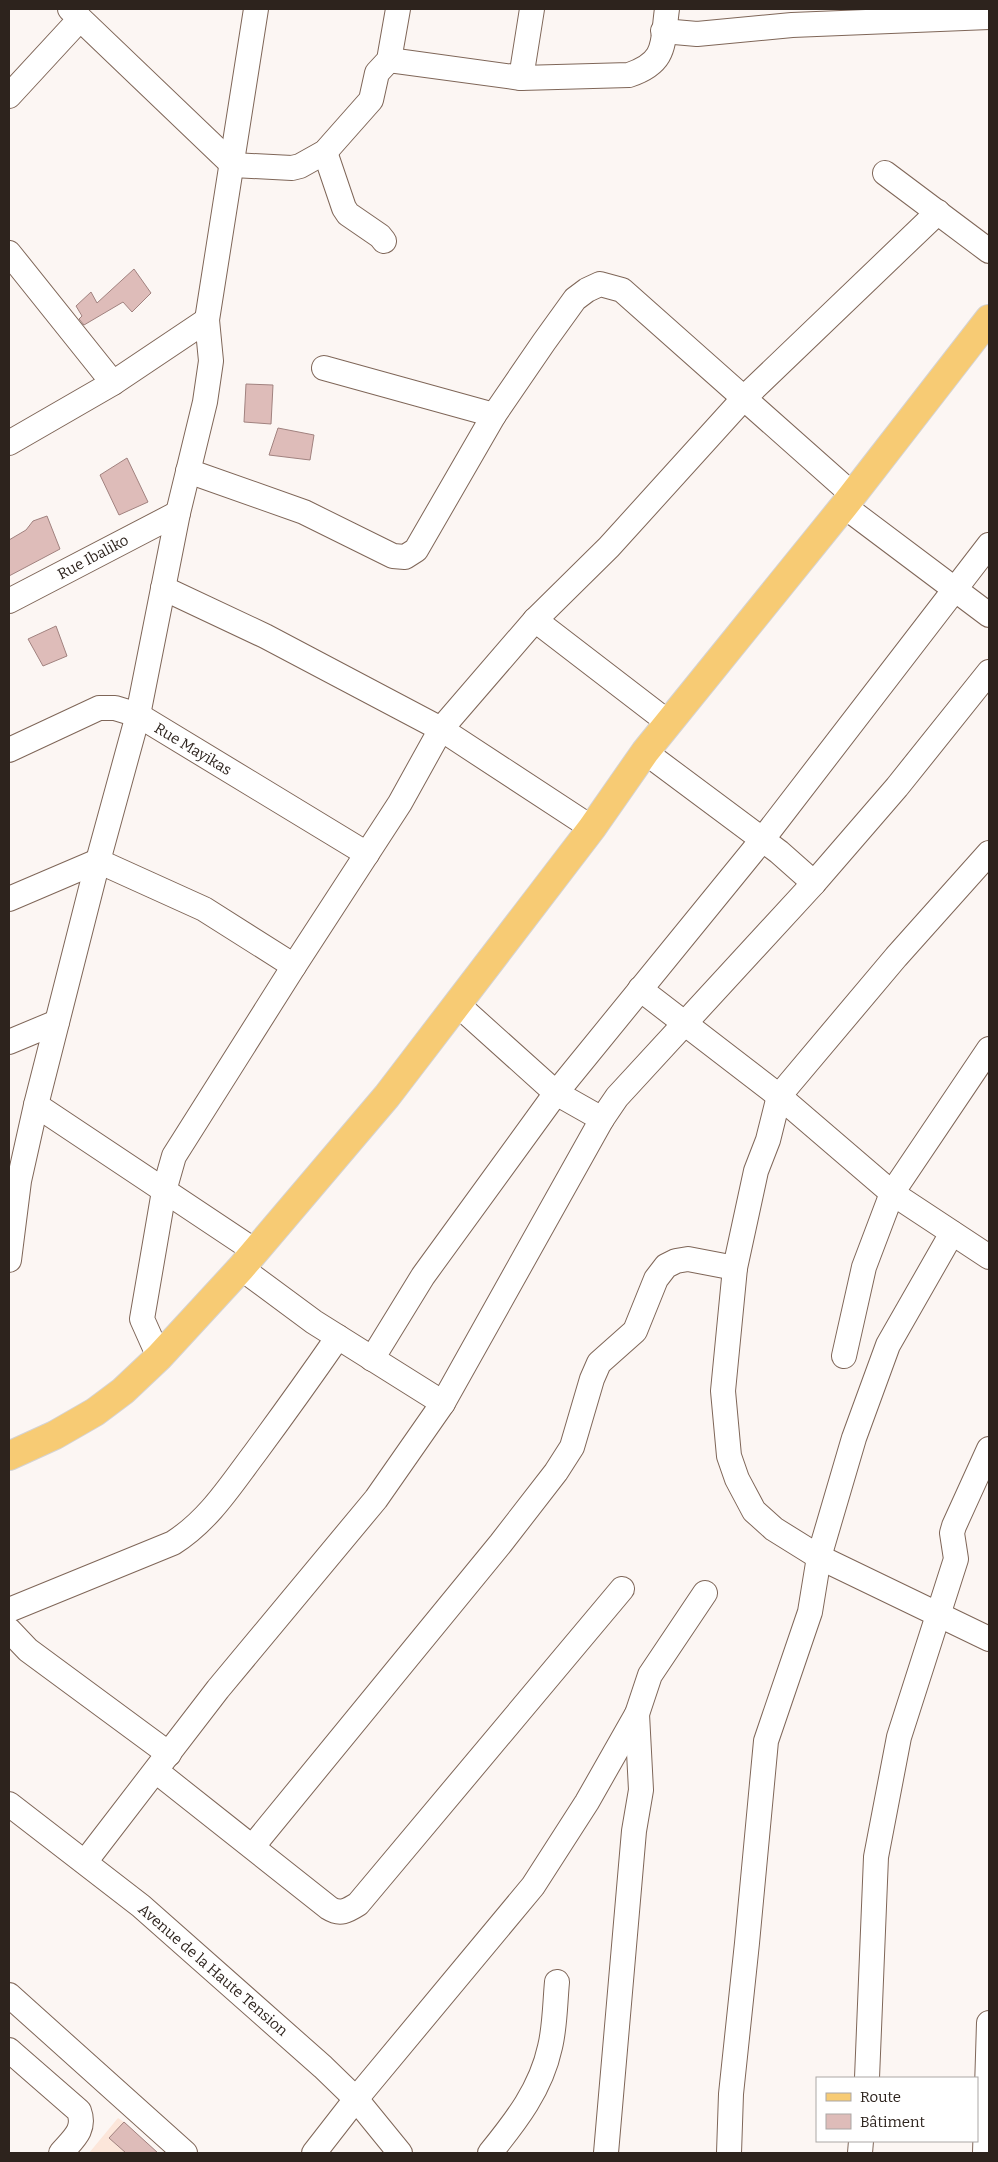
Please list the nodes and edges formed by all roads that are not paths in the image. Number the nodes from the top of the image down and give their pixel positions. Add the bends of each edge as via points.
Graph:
1 (256, 9) edge
2 (398, 9) edge
3 (532, 9) edge
4 (75, 14) edge
5 (915, 14) edge
6 (989, 16) edge
7 (793, 17) edge
8 (665, 20) edge
9 (388, 60) junction
10 (521, 78) junction
11 (9, 96) edge
12 (325, 152) junction
13 (232, 165) junction
14 (885, 172) dead end
15 (938, 212) junction
16 (384, 241) dead end
17 (989, 252) edge
18 (9, 253) edge
19 (989, 318) edge
20 (207, 320) junction
21 (324, 368) dead end
22 (113, 383) junction
23 (744, 398) junction
24 (494, 416) junction
25 (9, 443) edge
26 (188, 471) junction
27 (848, 500) junction
28 (178, 512) junction
29 (989, 545) edge
30 (163, 588) junction
31 (956, 588) junction
32 (9, 602) edge
33 (989, 615) edge
34 (535, 620) junction
35 (989, 672) edge
36 (138, 716) junction
37 (669, 723) junction
38 (441, 729) junction
39 (9, 750) edge
40 (645, 752) junction
41 (592, 828) junction
42 (762, 840) junction
43 (989, 853) edge
44 (367, 854) junction
45 (98, 861) junction
46 (814, 883) junction
47 (9, 899) edge
48 (294, 966) junction
49 (640, 990) junction
50 (457, 1004) junction
51 (57, 1022) junction
52 (685, 1023) junction
53 (9, 1042) edge
54 (989, 1049) edge
55 (556, 1092) junction
56 (779, 1096) junction
57 (36, 1105) junction
58 (602, 1119) junction
59 (14, 1183) edge
60 (164, 1191) junction
61 (892, 1193) junction
62 (952, 1233) junction
63 (989, 1257) edge
64 (9, 1260) edge
65 (248, 1260) junction
66 (735, 1268) junction
67 (338, 1337) junction
68 (844, 1356) dead end
69 (159, 1357) junction
70 (372, 1359) junction
71 (443, 1403) junction
72 (989, 1449) edge
73 (9, 1456) edge
74 (819, 1557) junction
75 (622, 1589) dead end
76 (704, 1593) dead end
77 (9, 1610) edge
78 (938, 1613) junction
79 (9, 1630) edge
80 (989, 1639) edge
81 (637, 1714) junction
82 (162, 1762) junction
83 (9, 1804) edge
84 (253, 1846) junction
85 (85, 1862) junction
86 (557, 1982) dead end
87 (9, 1995) edge
88 (989, 2024) edge
89 (9, 2050) edge
90 (867, 2077) edge
91 (356, 2099) junction
92 (61, 2153) edge
93 (185, 2153) edge
94 (314, 2153) edge
95 (400, 2153) edge
96 (490, 2153) edge
97 (606, 2153) edge
98 (729, 2153) edge
99 (985, 2153) edge

1 - 13 street
2 - 9 street
3 - 10 street
4 - 11 street
4 - 13 street
5 - 6 street
5 - 7 street
7 - 8 street via 697,34
8 - 10 street via 662,48 656,60 644,70 629,75
9 - 10 street
9 - 12 street via 377,73 371,100
12 - 13 street via 292,168
12 - 16 street via 344,208
13 - 20 street
14 - 15 street
15 - 17 street
15 - 23 street
18 - 22 street
19 - 27 main road
20 - 22 street
20 - 26 street via 211,361 205,402
21 - 24 street
22 - 25 street
23 - 24 street via 622,290 600,284 575,299
23 - 27 street
23 - 34 street via 609,547
24 - 26 street via 416,550 405,557 393,556 304,512
26 - 28 street
27 - 31 street
27 - 37 main road
28 - 30 street
28 - 32 street, Rue Ibaliko
29 - 31 street
30 - 36 street
30 - 38 street via 265,636
31 - 33 street
31 - 42 street
34 - 37 street
34 - 38 street
35 - 46 street via 897,787
36 - 39 street, Rue Mayikas via 115,708 99,708
36 - 44 street, Rue Mayikas
36 - 45 street
37 - 40 main road
38 - 41 street
38 - 44 street
40 - 41 main road
40 - 42 street
41 - 50 main road
42 - 46 street
42 - 49 street
43 - 56 street
44 - 48 street
45 - 47 street
45 - 48 street via 204,909
45 - 51 street
46 - 52 street
48 - 60 street via 174,1156
49 - 52 street
49 - 55 street
50 - 55 street
50 - 65 main road via 387,1096
51 - 53 street
51 - 57 street
52 - 56 street
52 - 58 street via 617,1097
54 - 61 street
55 - 58 street
55 - 70 street via 423,1276
56 - 61 street
56 - 66 street via 756,1171
57 - 59 street
57 - 60 street
58 - 71 street
59 - 64 street
60 - 65 street
60 - 69 street via 142,1319
61 - 62 street
61 - 68 street via 864,1268
62 - 63 street
62 - 74 street via 888,1346 854,1438
65 - 67 street
65 - 69 main road
66 - 74 street via 723,1391 730,1456 736,1479 754,1511 774,1529
66 - 84 street via 688,1259 666,1266 656,1280 635,1331 599,1363 572,1447 561,1466
67 - 70 street
67 - 77 street via 210,1513 191,1531 173,1542
69 - 73 main road via 95,1412
70 - 71 street
71 - 82 street via 376,1499 218,1689
72 - 78 street via 956,1518 952,1532 956,1559
74 - 78 street
74 - 98 street via 810,1612 766,1741 730,2094
75 - 84 street via 350,1910 336,1912 329,1908
76 - 81 street via 650,1675
78 - 80 street
78 - 90 street via 899,1737 876,1857
79 - 82 street via 28,1650
81 - 91 street via 587,1802 533,1886
81 - 97 street via 641,1790 634,1832
82 - 84 street
82 - 85 street
83 - 85 street, Avenue de la Haute Tension
85 - 91 street, Avenue de la Haute Tension via 155,1919
86 - 96 street via 550,2047 537,2086 518,2119
87 - 93 street
88 - 99 street
89 - 92 street via 79,2110 81,2130
91 - 94 street
91 - 95 street, Avenue de la Haute Tension

